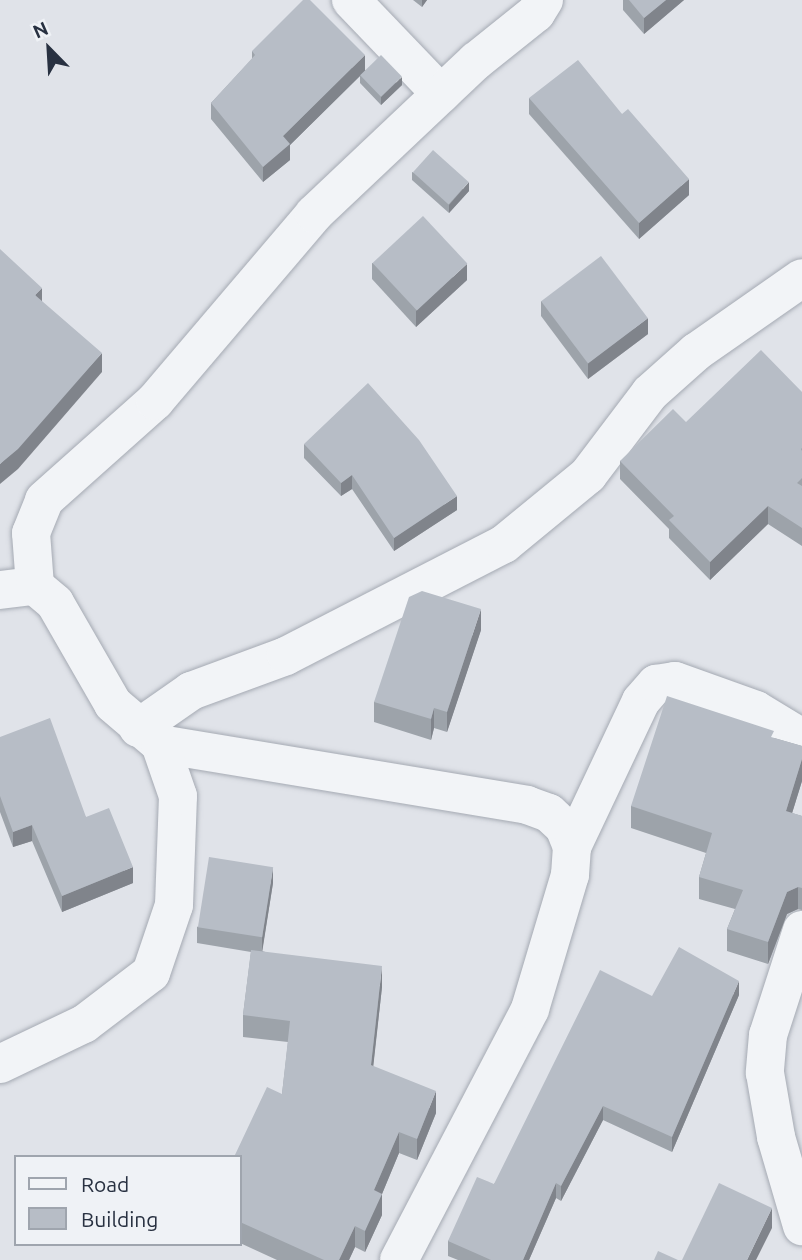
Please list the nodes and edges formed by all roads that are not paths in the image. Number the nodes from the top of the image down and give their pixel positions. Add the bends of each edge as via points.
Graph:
1 (351, 0) edge
2 (544, 0) edge
3 (441, 94) junction
4 (802, 278) edge
5 (17, 588) edge
6 (149, 736) junction
7 (802, 738) edge
8 (572, 847) junction
9 (802, 930) edge
10 (0, 1064) edge
11 (802, 1226) edge
12 (399, 1260) edge

1 - 3 street
2 - 3 street via 536,13
3 - 5 street via 314,214 155,401 44,500
4 - 6 street via 650,393 589,474 504,544 286,656 191,691
5 - 6 street via 54,603 113,704
6 - 8 street via 527,805 549,813 564,827
6 - 10 street via 178,796 175,892 151,973 84,1024
7 - 8 street via 756,710 675,681 656,684 640,701
8 - 12 street via 570,876 530,1009
9 - 11 street via 768,1035 765,1073 776,1137

